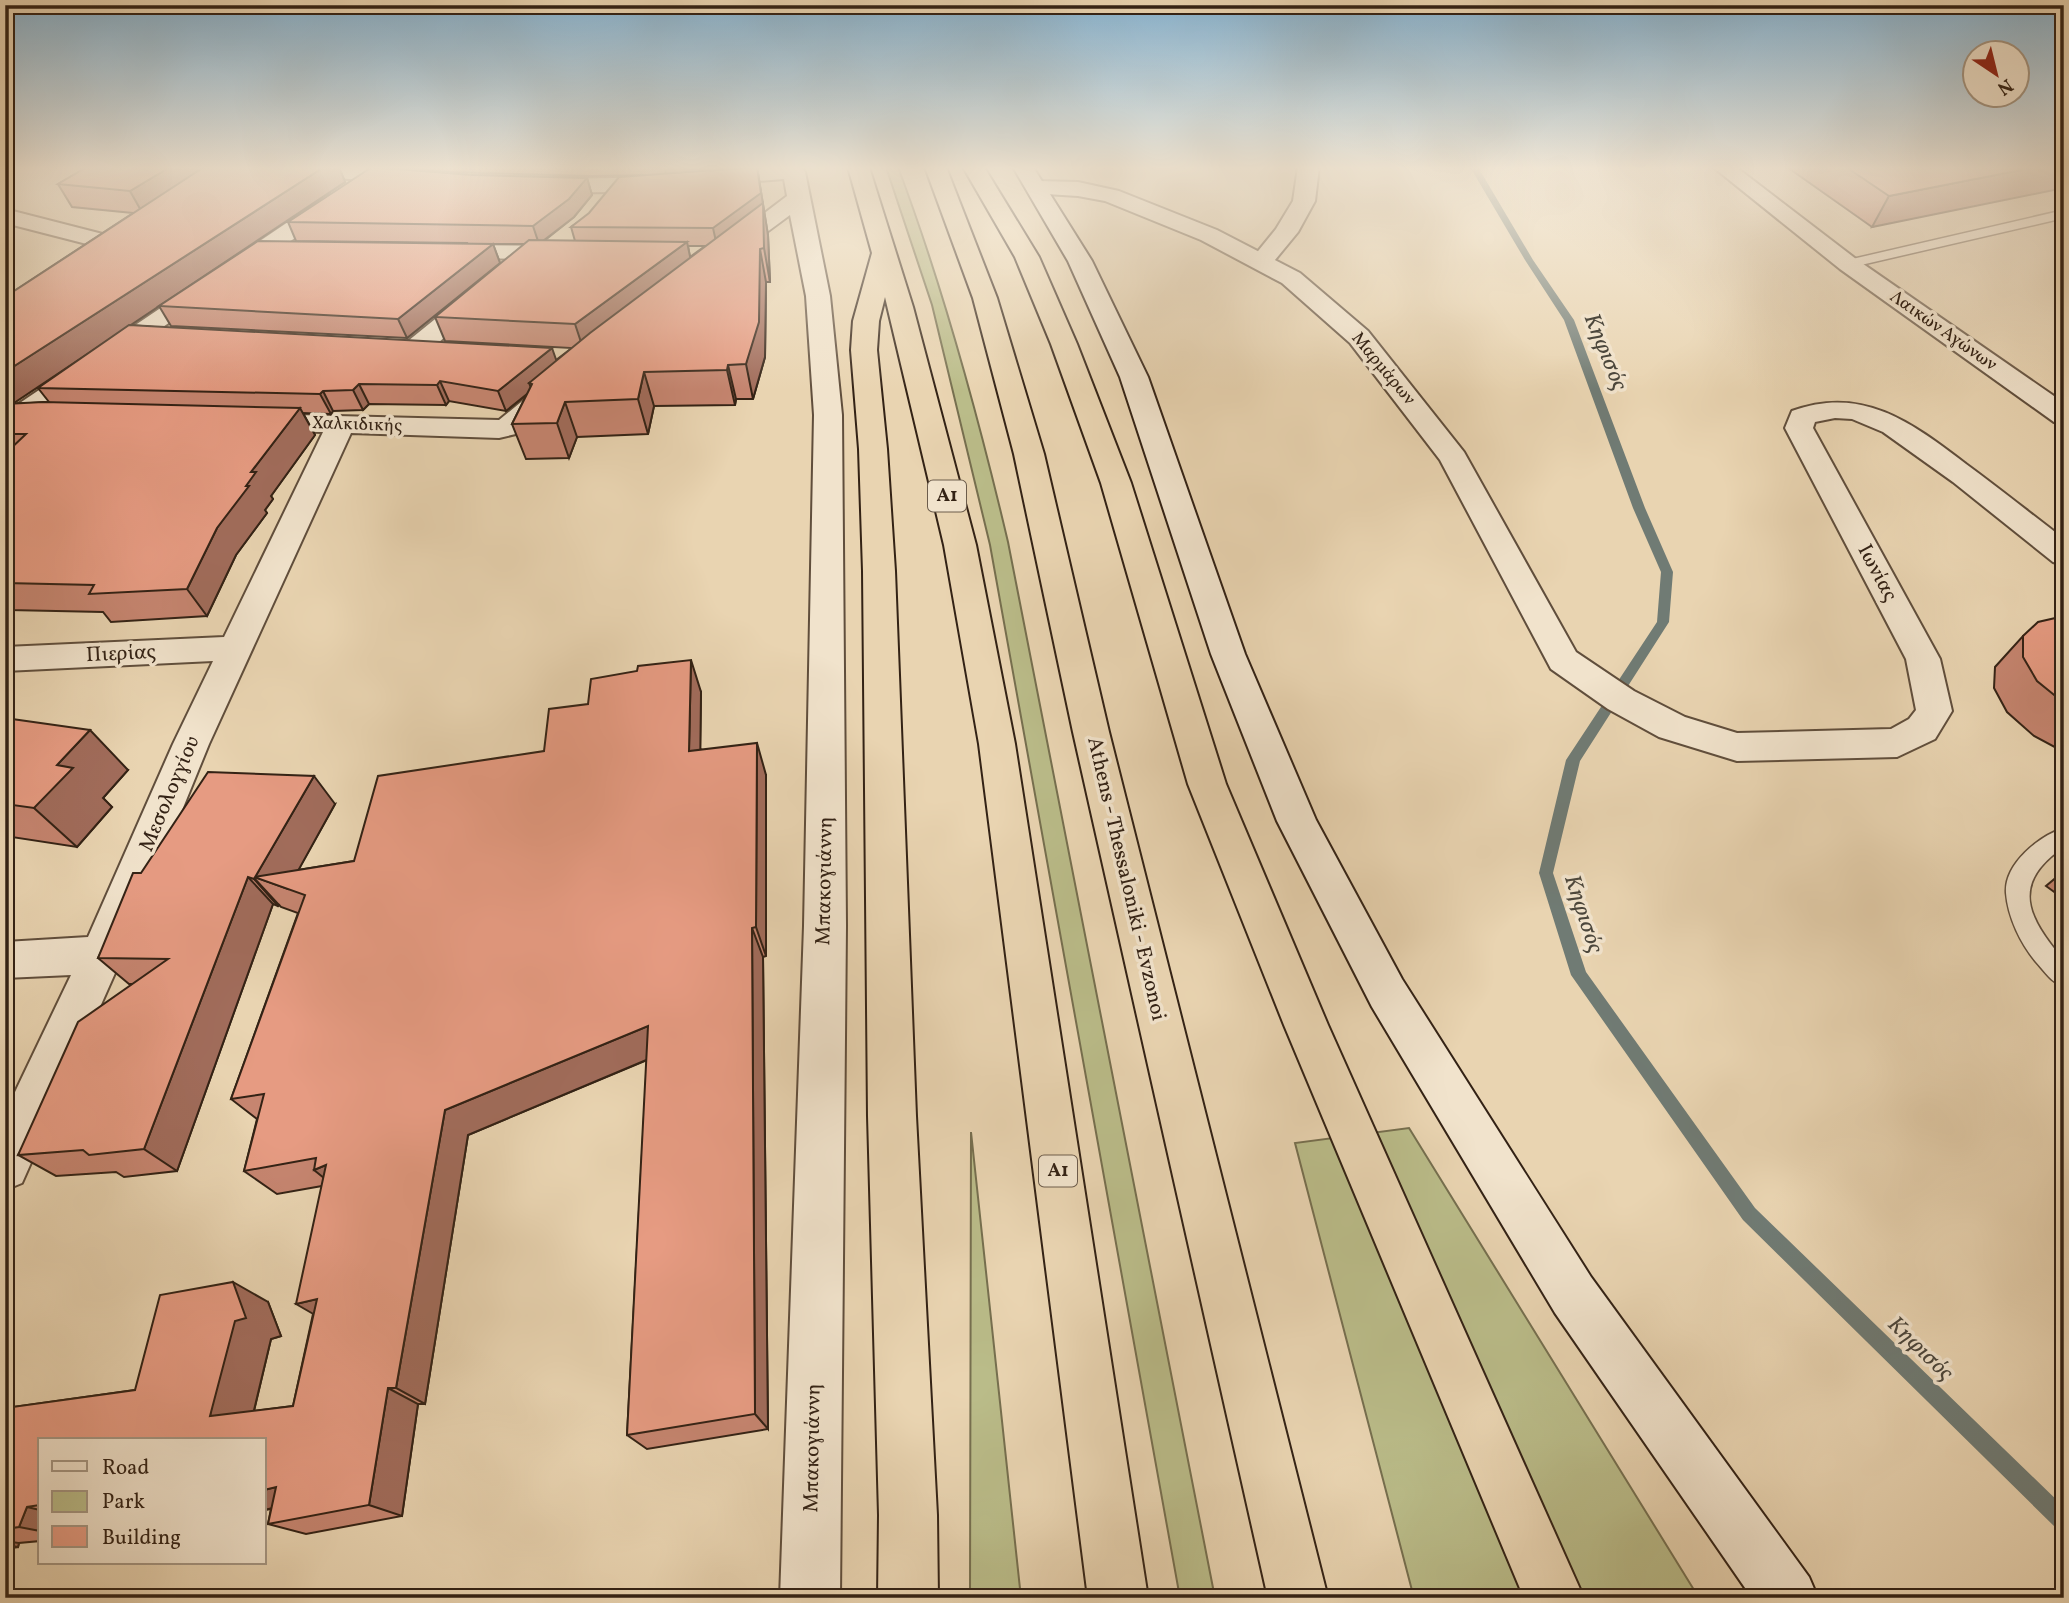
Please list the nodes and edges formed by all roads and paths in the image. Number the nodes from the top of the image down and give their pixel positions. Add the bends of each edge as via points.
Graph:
1 (106, 242) edge
2 (122, 242) edge
3 (273, 242) edge
4 (730, 242) edge
5 (807, 242) edge
6 (881, 242) edge
7 (963, 242) edge
8 (1018, 242) edge
9 (1068, 242) edge
10 (1223, 242) edge
11 (1278, 242) edge
12 (1819, 242) edge
13 (1944, 242) edge
14 (579, 244) edge
15 (118, 245) junction
16 (260, 250) junction
17 (301, 250) edge
18 (884, 251) junction
19 (423, 252) edge
20 (538, 253) junction
21 (713, 258) edge
22 (95, 259) edge
23 (1262, 261) junction
24 (1848, 264) junction
25 (136, 334) junction
26 (176, 335) edge
27 (390, 346) edge
28 (417, 347) junction
29 (457, 350) edge
30 (569, 377) edge
31 (2064, 416) edge
32 (63, 418) edge
33 (230, 422) edge
34 (7, 423) edge
35 (341, 424) junction
36 (2064, 555) edge
37 (237, 648) junction
38 (5, 659) edge
39 (1622, 700) joint
40 (2064, 836) edge
41 (102, 955) junction
42 (5, 960) edge
43 (2064, 977) edge
44 (5, 1166) edge
45 (1275, 1501) junction
46 (810, 1598) edge
47 (908, 1598) edge
48 (1118, 1598) edge
49 (1298, 1598) edge
50 (1317, 1598) edge
51 (1554, 1598) edge
52 (1788, 1598) edge

1 - 15 street
2 - 15 street
3 - 16 street
4 - 21 street
5 - 46 street, Μπακογιάννη via 818,296 828,415 825,939
6 - 18 highway, Α1
7 - 45 highway, Athens - Thessaloniki - Evzonoi via 985,298 1029,454
8 - 51 highway via 1064,344 1116,483 1207,784 1317,1051
9 - 52 street via 1134,377 1228,654 1297,821 1387,993 1573,1295
10 - 23 street, Μαρμάρων
11 - 23 street
12 - 24 street, Λαικών Αγώνων
13 - 24 lane
14 - 20 street
15 - 22 street
16 - 17 street
16 - 25 street
18 - 47 highway via 866,321 864,350 879,571
18 - 48 highway, Α1 via 960,545 997,744
19 - 20 street
20 - 28 street
23 - 39 street, Μαρμάρων via 1290,278 1359,337 1454,458 1563,660
24 - 31 street, Λαικών Αγώνων
25 - 26 street
25 - 34 street
27 - 28 street
28 - 29 street
30 - 35 street, Χαλκιδικής via 510,427
32 - 34 street
33 - 35 street, Χαλκιδικής
35 - 37 street, Μεσολογγίου
36 - 39 street, Ιωνίας via 1895,426 1843,410 1816,411 1802,417 1799,428 1923,659 1934,711 1922,729 1897,743 1737,747 1672,727
37 - 38 street, Πιερίας
37 - 41 street, Μεσολογγίου
40 - 43 lane via 2040,852 2024,871 2017,892 2031,939
41 - 42 street
41 - 44 street, Μεσολογγίου
45 - 49 highway, Athens - Thessaloniki - Evzonoi
45 - 50 highway

